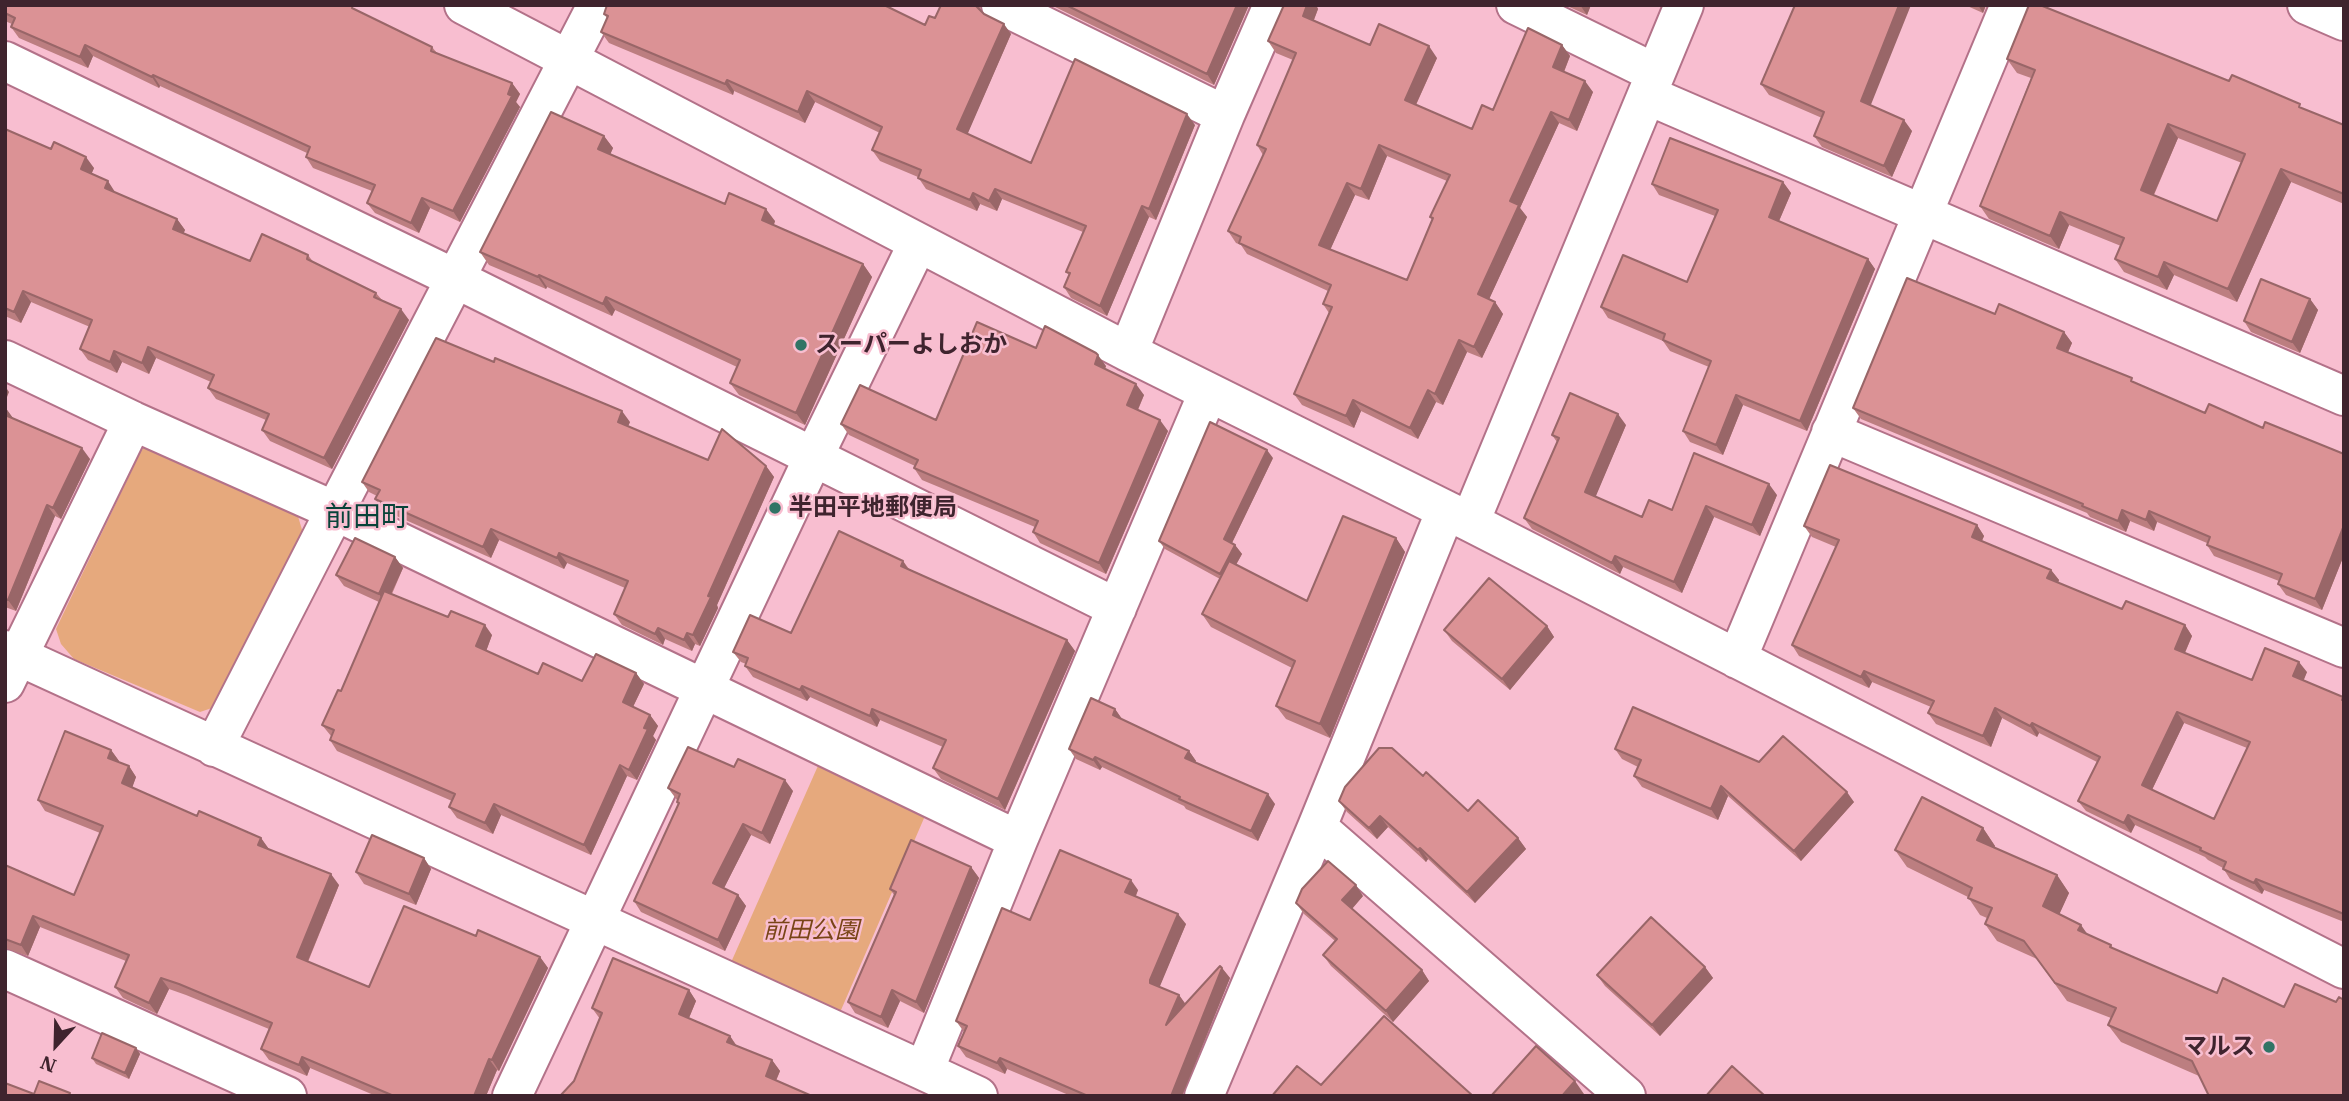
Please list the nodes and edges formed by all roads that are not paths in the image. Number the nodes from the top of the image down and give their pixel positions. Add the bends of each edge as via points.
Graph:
1 (464, 5) edge
2 (597, 5) edge
3 (1001, 5) edge
4 (1273, 5) edge
5 (1516, 5) edge
6 (1684, 5) edge
7 (2010, 5) edge
8 (2307, 5) edge
9 (2344, 21) edge
10 (569, 59) junction
11 (5, 61) edge
12 (1651, 84) junction
13 (1225, 115) junction
14 (1922, 215) junction
15 (918, 243) junction
16 (454, 278) junction
17 (1128, 352) junction
18 (5, 360) edge
19 (1208, 393) junction
20 (2344, 396) edge
21 (133, 421) junction
22 (1831, 432) junction
23 (814, 456) junction
24 (335, 511) junction
25 (1458, 516) junction
26 (1117, 608) junction
27 (2344, 648) edge
28 (1737, 659) junction
29 (10, 663) edge
30 (703, 690) junction
31 (214, 747) junction
32 (1317, 827) junction
33 (1018, 840) junction
34 (594, 918) junction
35 (2344, 969) edge
36 (5, 970) edge
37 (925, 1071) junction
38 (287, 1096) edge
39 (512, 1096) edge
40 (978, 1096) edge
41 (1204, 1096) edge
42 (1626, 1096) edge

1 - 10 street
2 - 10 street
3 - 13 street
4 - 13 street
5 - 12 street
6 - 12 street
7 - 14 street
8 - 9 street
10 - 15 street
10 - 16 street
11 - 16 street
12 - 14 street
12 - 25 street
13 - 17 street
14 - 20 street
14 - 22 street
15 - 17 street
15 - 23 street
16 - 23 street
16 - 24 street
17 - 19 street
18 - 21 street
19 - 25 street
19 - 26 street
21 - 24 street
21 - 29 street
22 - 27 street
22 - 28 street
23 - 26 street
23 - 30 street
24 - 30 street
24 - 31 street
25 - 28 street
25 - 32 street
26 - 33 street
28 - 35 street
29 - 31 street
30 - 33 street
30 - 34 street
31 - 34 street
32 - 41 street
32 - 42 street
33 - 37 street
34 - 37 street
34 - 39 street
36 - 38 street
37 - 40 street

